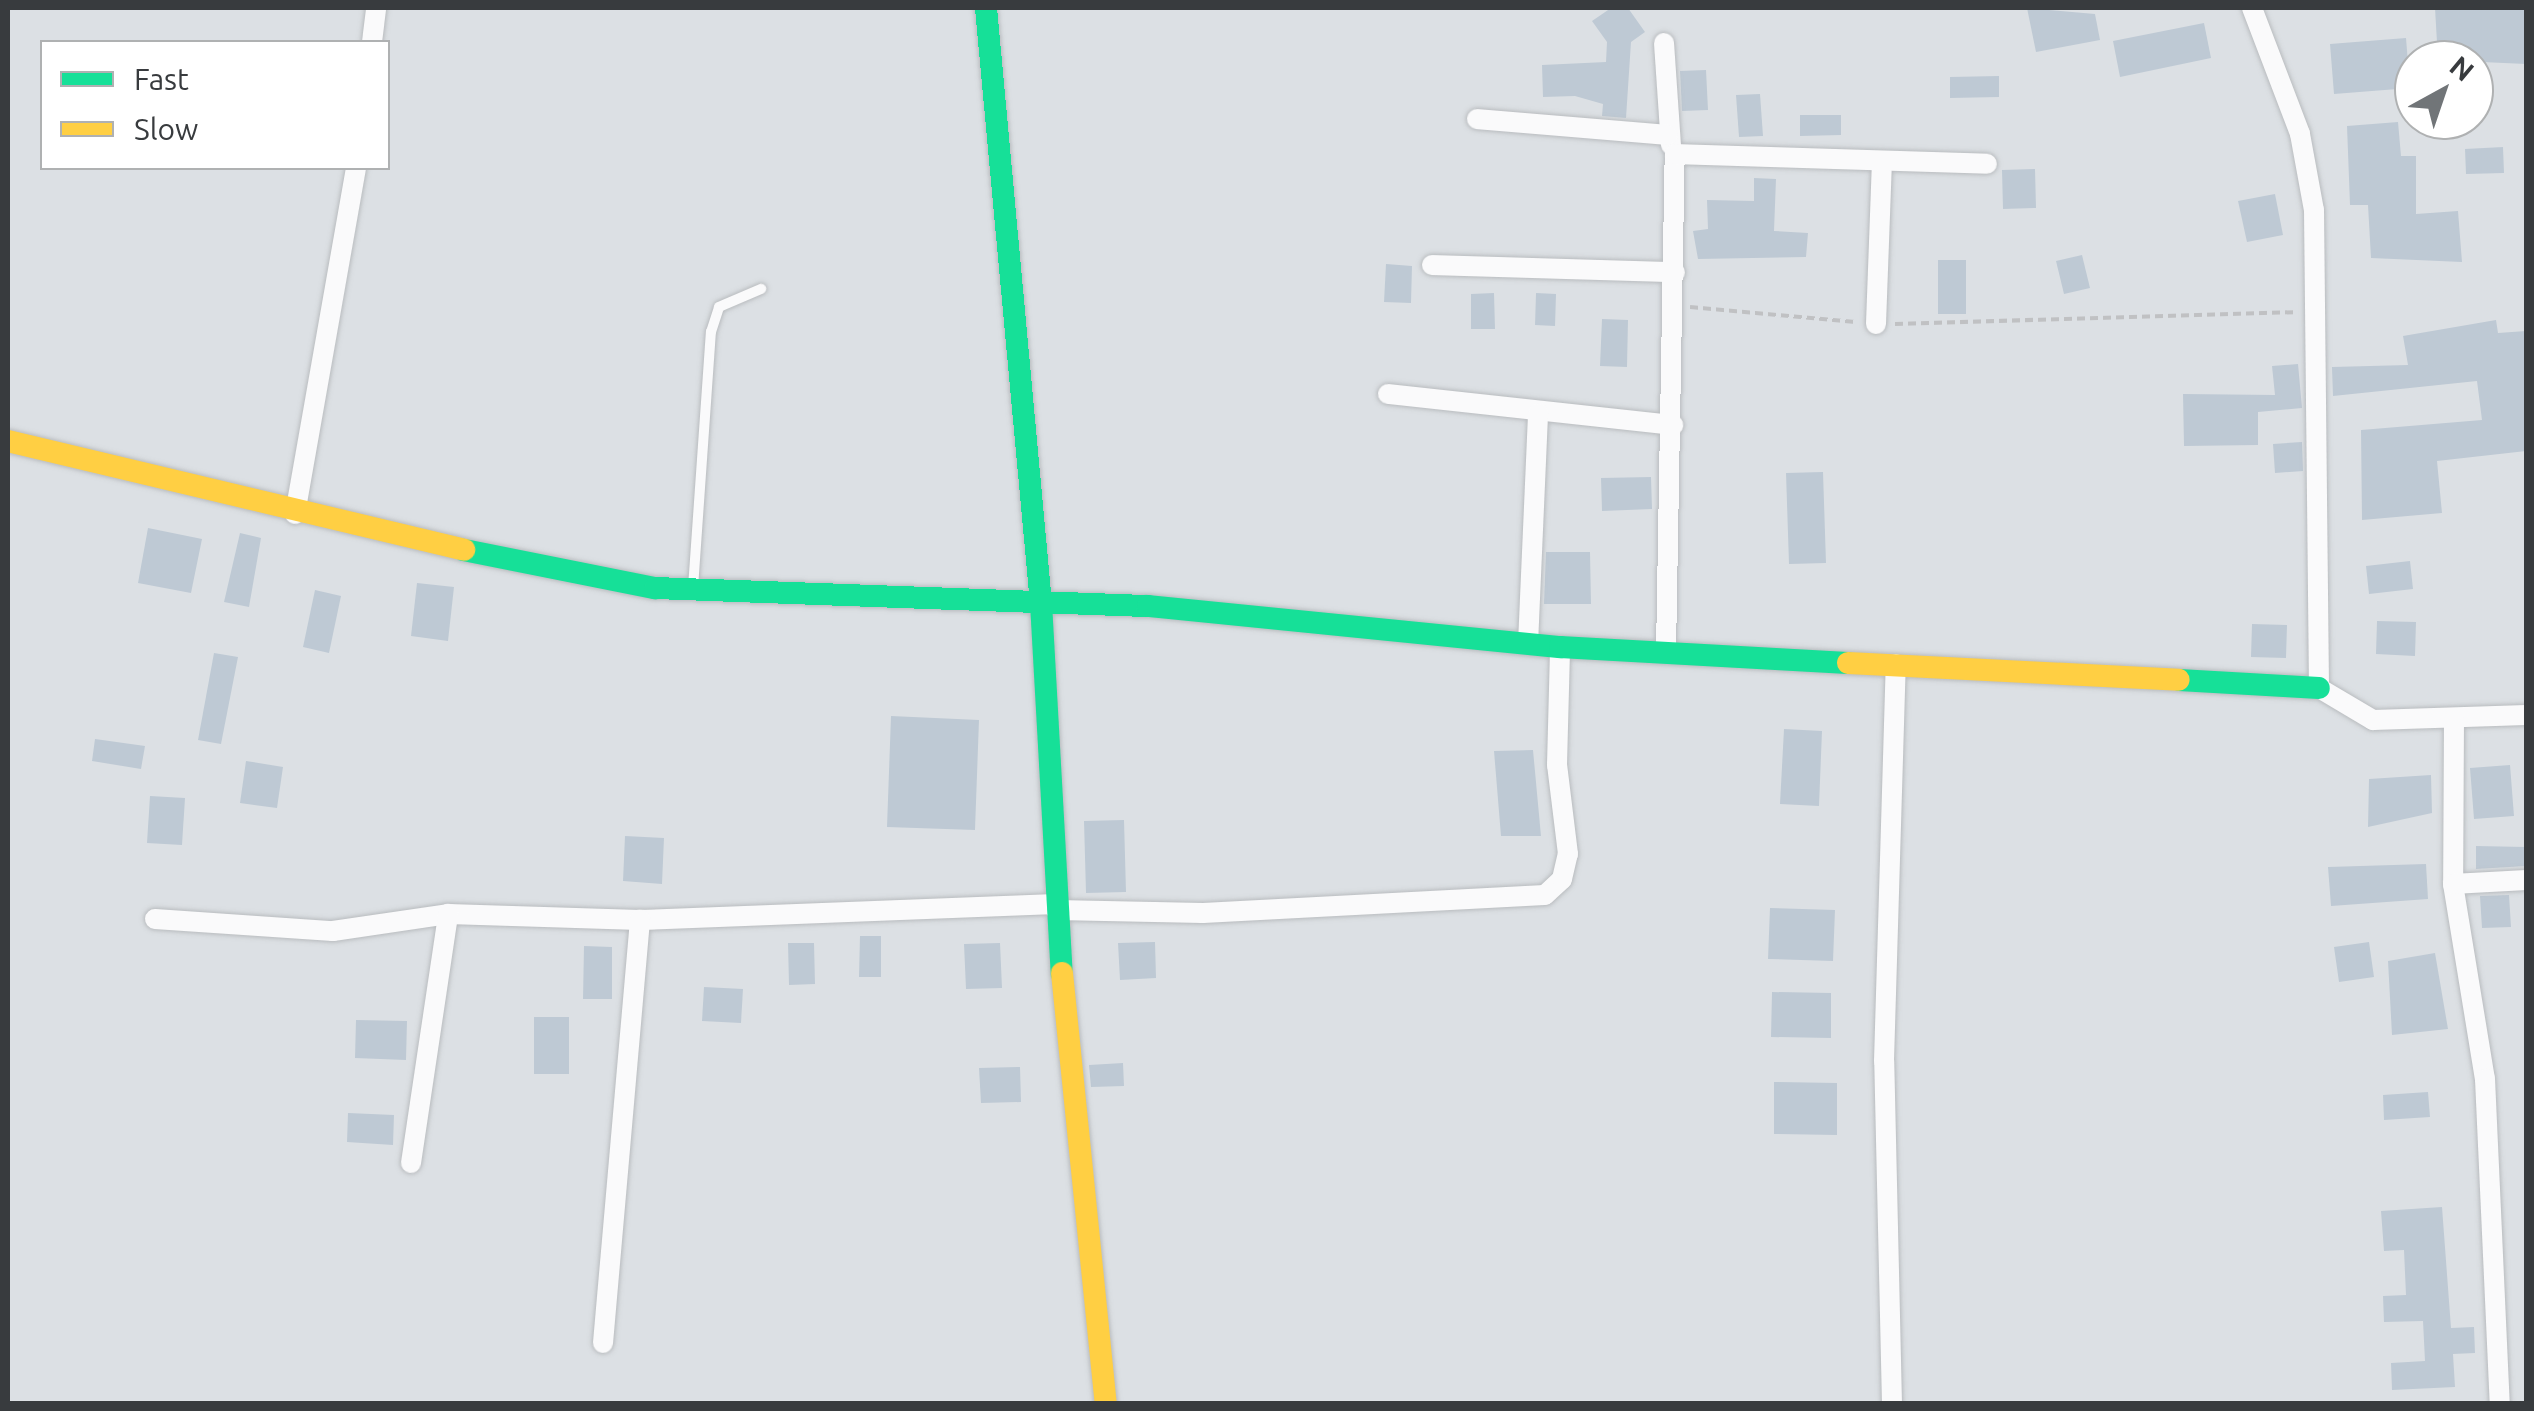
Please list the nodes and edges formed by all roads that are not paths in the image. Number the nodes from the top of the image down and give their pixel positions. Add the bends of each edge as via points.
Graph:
1 (376, 8) edge
2 (986, 8) edge
3 (2252, 8) edge
4 (372, 40) edge
5 (1664, 43) dead end
6 (1477, 119) dead end
7 (1671, 144) junction
8 (1882, 161) junction
9 (1987, 164) dead end
10 (356, 170) edge
11 (1432, 265) dead end
12 (1675, 272) junction
13 (762, 289) dead end
14 (1876, 324) road end
15 (1388, 394) dead end
16 (1538, 413) junction
17 (1674, 425) junction
18 (8, 441) edge
19 (295, 514) junction
20 (693, 591) junction
21 (1041, 603) junction
22 (1528, 644) junction
23 (1560, 647) junction
24 (1666, 653) junction
25 (1896, 664) junction
26 (2319, 688) junction
27 (2526, 715) edge
28 (2454, 719) junction
29 (2526, 880) edge
30 (2453, 884) junction
31 (1045, 907) junction
32 (448, 914) junction
33 (154, 919) dead end
34 (640, 920) junction
35 (411, 1163) dead end
36 (603, 1343) dead end
37 (1106, 1404) edge
38 (1892, 1404) edge
39 (2500, 1404) edge

1 - 4 street
2 - 21 street
3 - 26 street via 2309,166
5 - 7 street
6 - 7 street
7 - 8 street
7 - 12 street
8 - 9 street
8 - 14 street
10 - 19 street
11 - 12 street
12 - 17 street
13 - 20 lane via 719,308 711,332
15 - 16 street
16 - 17 street
16 - 22 street
17 - 24 street
18 - 19 street
19 - 20 street via 556,572
20 - 21 street
21 - 22 street
21 - 31 street
22 - 23 street
23 - 24 street
23 - 31 street via 1557,765 1568,854 1562,879 1546,894 1203,914
24 - 25 street
25 - 26 street
25 - 38 street via 1884,1061
26 - 28 street via 2372,720
27 - 28 street
28 - 30 street
29 - 30 street
30 - 39 street via 2484,1079
31 - 34 street
31 - 37 street
32 - 33 street via 333,931
32 - 34 street
32 - 35 street
34 - 36 street

